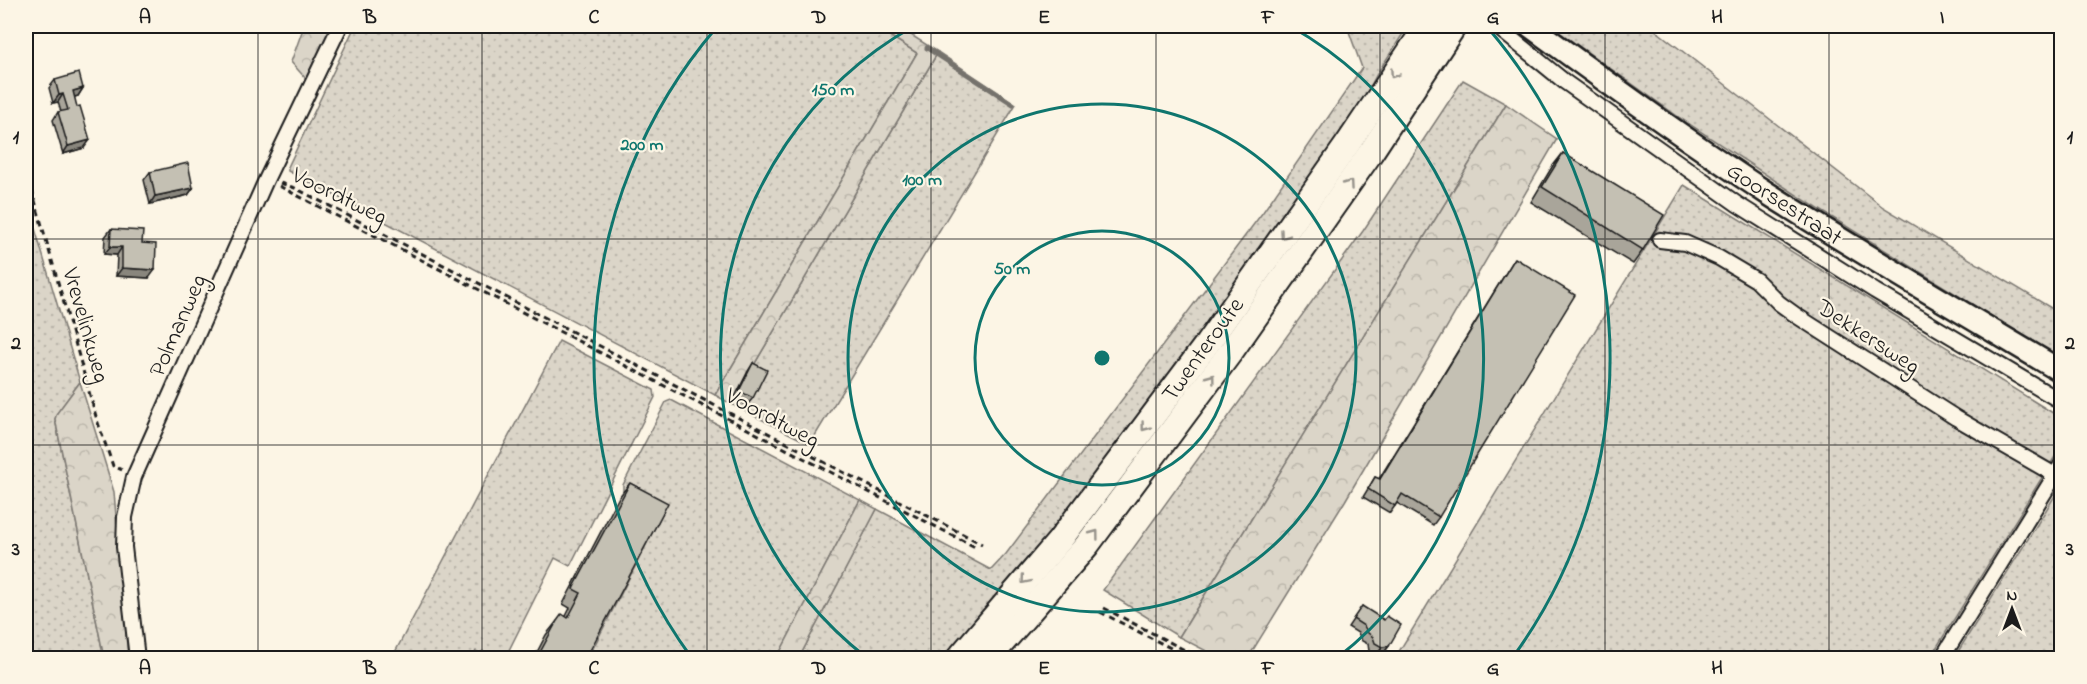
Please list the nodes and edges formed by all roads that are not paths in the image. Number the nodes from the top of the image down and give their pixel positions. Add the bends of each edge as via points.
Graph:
1 (340, 26) edge
2 (1427, 26) edge
3 (1455, 26) edge
4 (1530, 26) edge
5 (1499, 28) edge
6 (1660, 240) edge
7 (2061, 372) edge
8 (2061, 402) edge
9 (2058, 469) edge
10 (137, 658) edge
11 (959, 658) edge
12 (989, 658) edge
13 (1942, 658) edge

1 - 10 street, Polmanweg via 266,180 134,477 125,517 124,548
2 -> 11 highway, Twenteroute via 1207,344 1060,540
12 -> 3 highway, Twenteroute via 1087,545 1232,350
4 - 7 main road, Goorsestraat via 1767,192
5 - 8 street, Goorsestraat via 1565,82 1737,204
6 - 9 street, Dekkersweg via 1686,243 1728,263 1756,280 1797,316 1956,418
9 - 13 street, Dekkersweg

